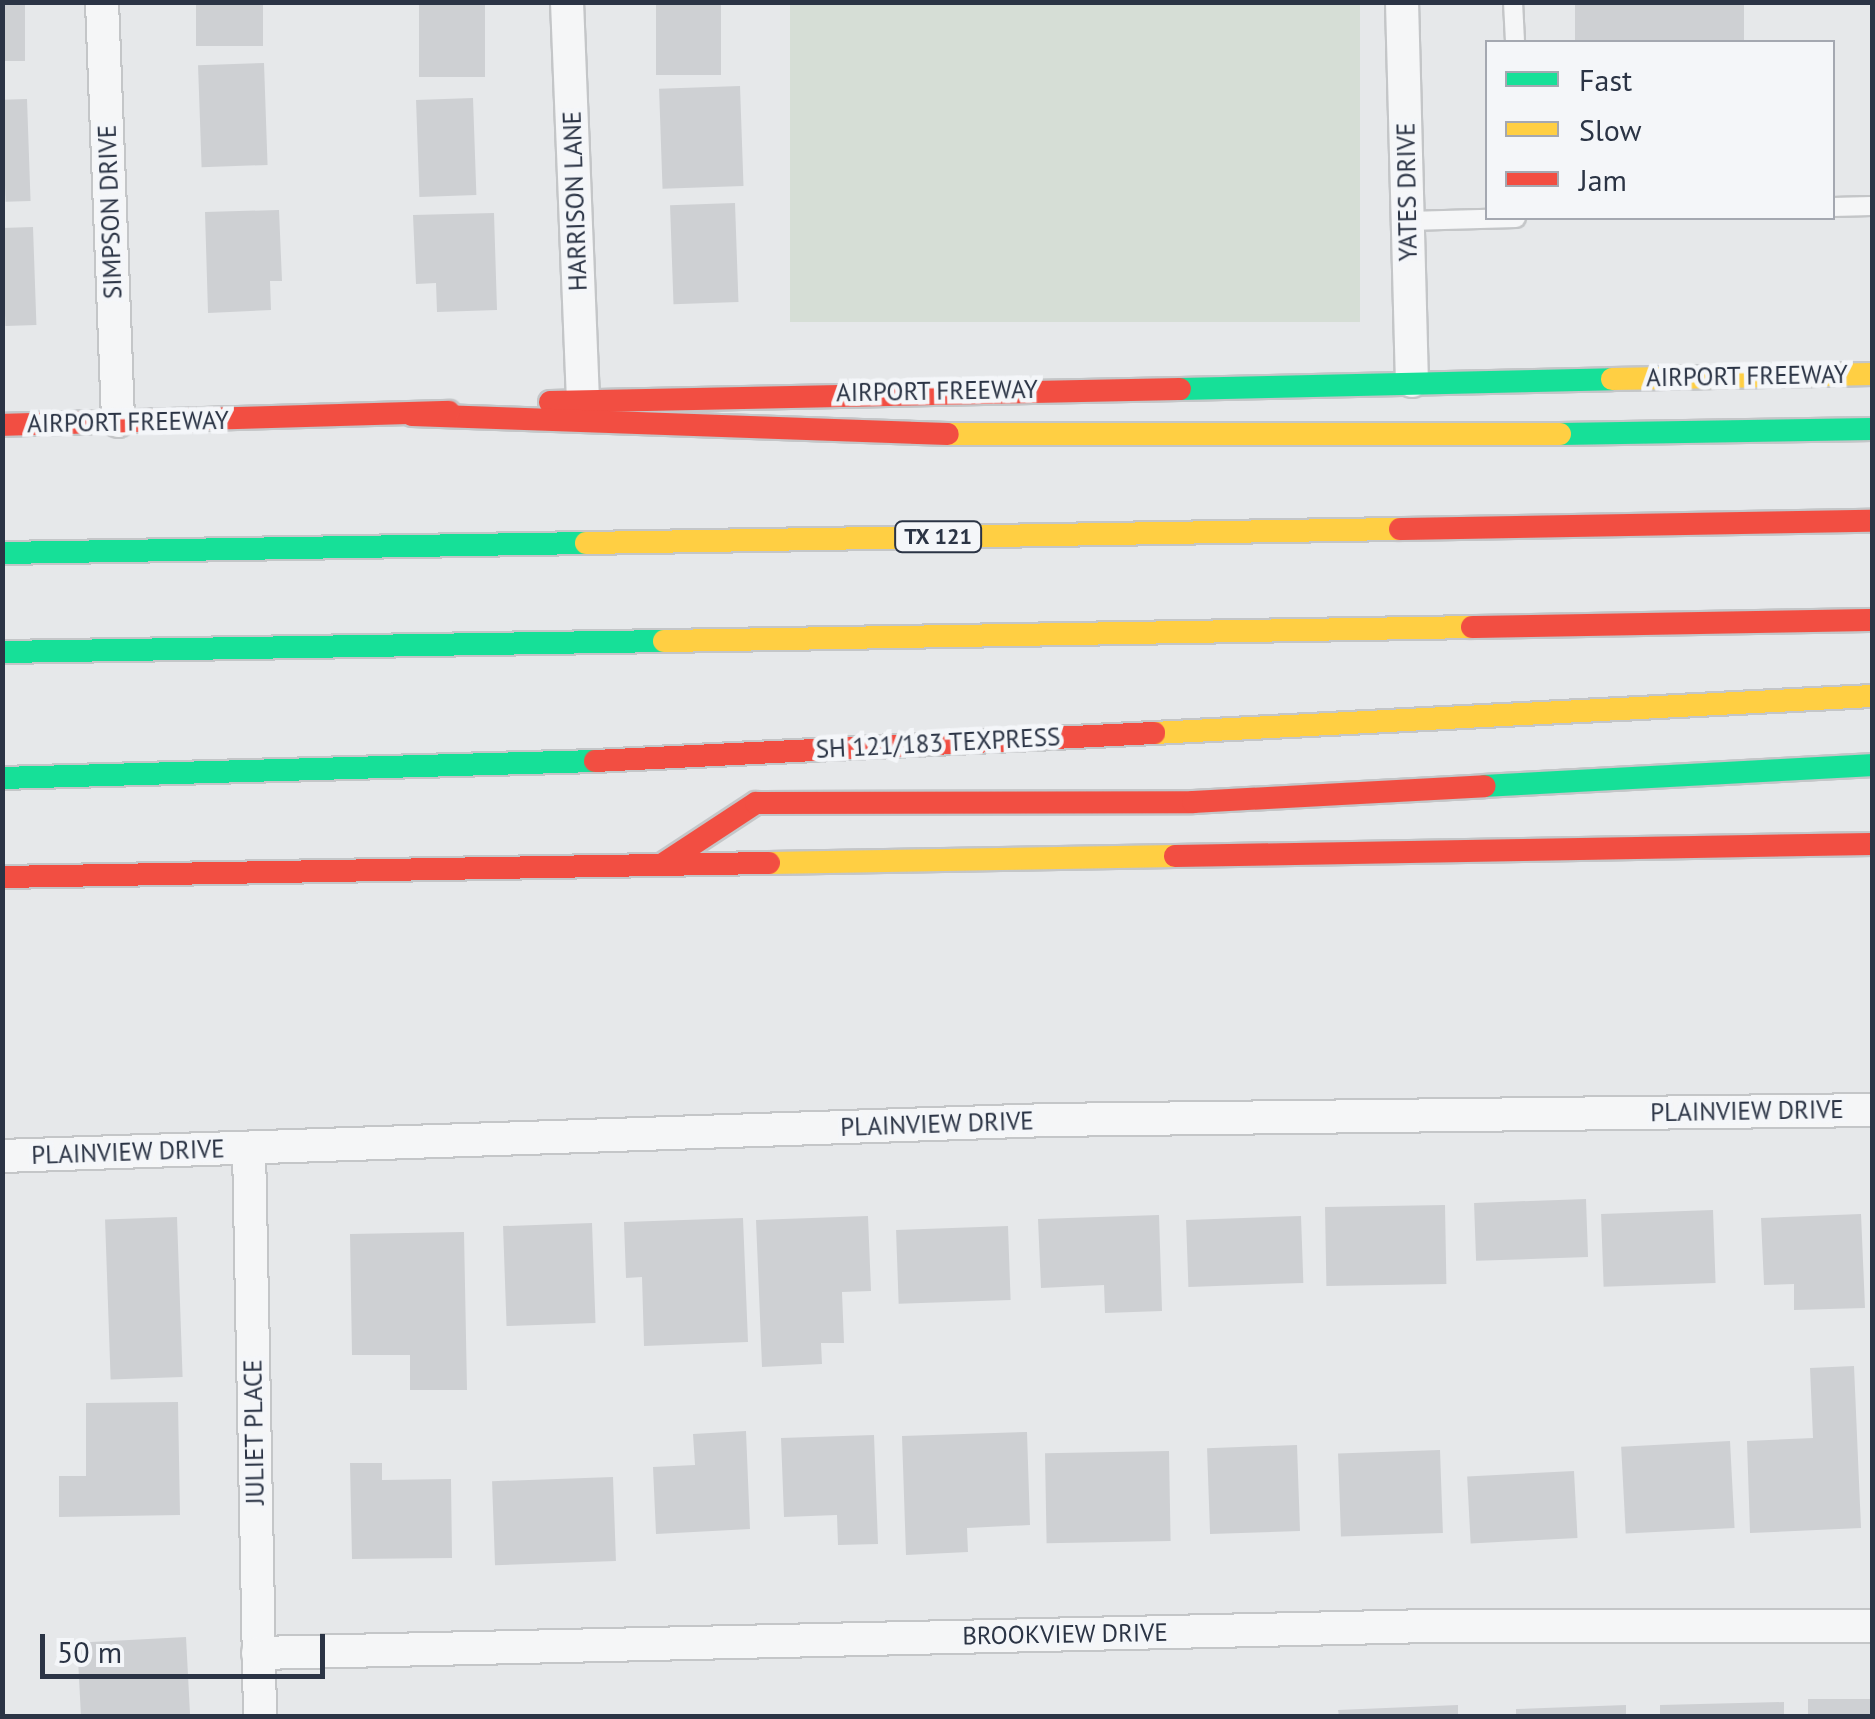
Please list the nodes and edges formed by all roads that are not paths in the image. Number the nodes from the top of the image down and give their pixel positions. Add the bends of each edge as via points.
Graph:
1 (102, 2) edge
2 (567, 2) edge
3 (1402, 2) edge
4 (1513, 2) edge
5 (1515, 40) edge
6 (1872, 206) edge
7 (1835, 207) edge
8 (1485, 219) edge
9 (1408, 221) junction
10 (1872, 374) edge
11 (1412, 380) junction
12 (583, 399) junction
13 (412, 416) junction
14 (118, 421) junction
15 (2, 424) edge
16 (1872, 429) edge
17 (1872, 521) edge
18 (2, 553) edge
19 (1872, 620) edge
20 (2, 652) edge
21 (1872, 696) edge
22 (1872, 765) edge
23 (2, 778) edge
24 (1872, 844) edge
25 (663, 864) junction
26 (2, 877) edge
27 (1872, 1110) edge
28 (249, 1148) junction
29 (2, 1156) edge
30 (1872, 1626) edge
31 (258, 1653) junction
32 (260, 1716) edge

1 - 14 street, SIMPSON DRIVE
2 - 12 street, HARRISON LANE
3 - 9 street, YATES DRIVE
4 - 5 lane
6 - 7 lane
8 - 9 lane
9 - 11 street, YATES DRIVE
10 - 11 main road, AIRPORT FREEWAY
11 - 12 main road, AIRPORT FREEWAY
12 - 13 main road, AIRPORT FREEWAY
13 - 14 main road, AIRPORT FREEWAY
13 - 16 main road via 706,430 1292,439
14 - 15 main road, AIRPORT FREEWAY
17 - 18 main road, TX 121
19 - 20 main road
21 - 23 main road, SH 121/183 TEXPRESS via 593,761
22 - 25 main road via 1193,802 756,804
24 - 25 main road
25 - 26 main road
27 - 28 street, PLAINVIEW DRIVE via 1046,1120
28 - 29 street, PLAINVIEW DRIVE
28 - 31 street, JULIET PLACE
30 - 31 street, BROOKVIEW DRIVE via 1407,1626
31 - 32 street, JULIET PLACE

